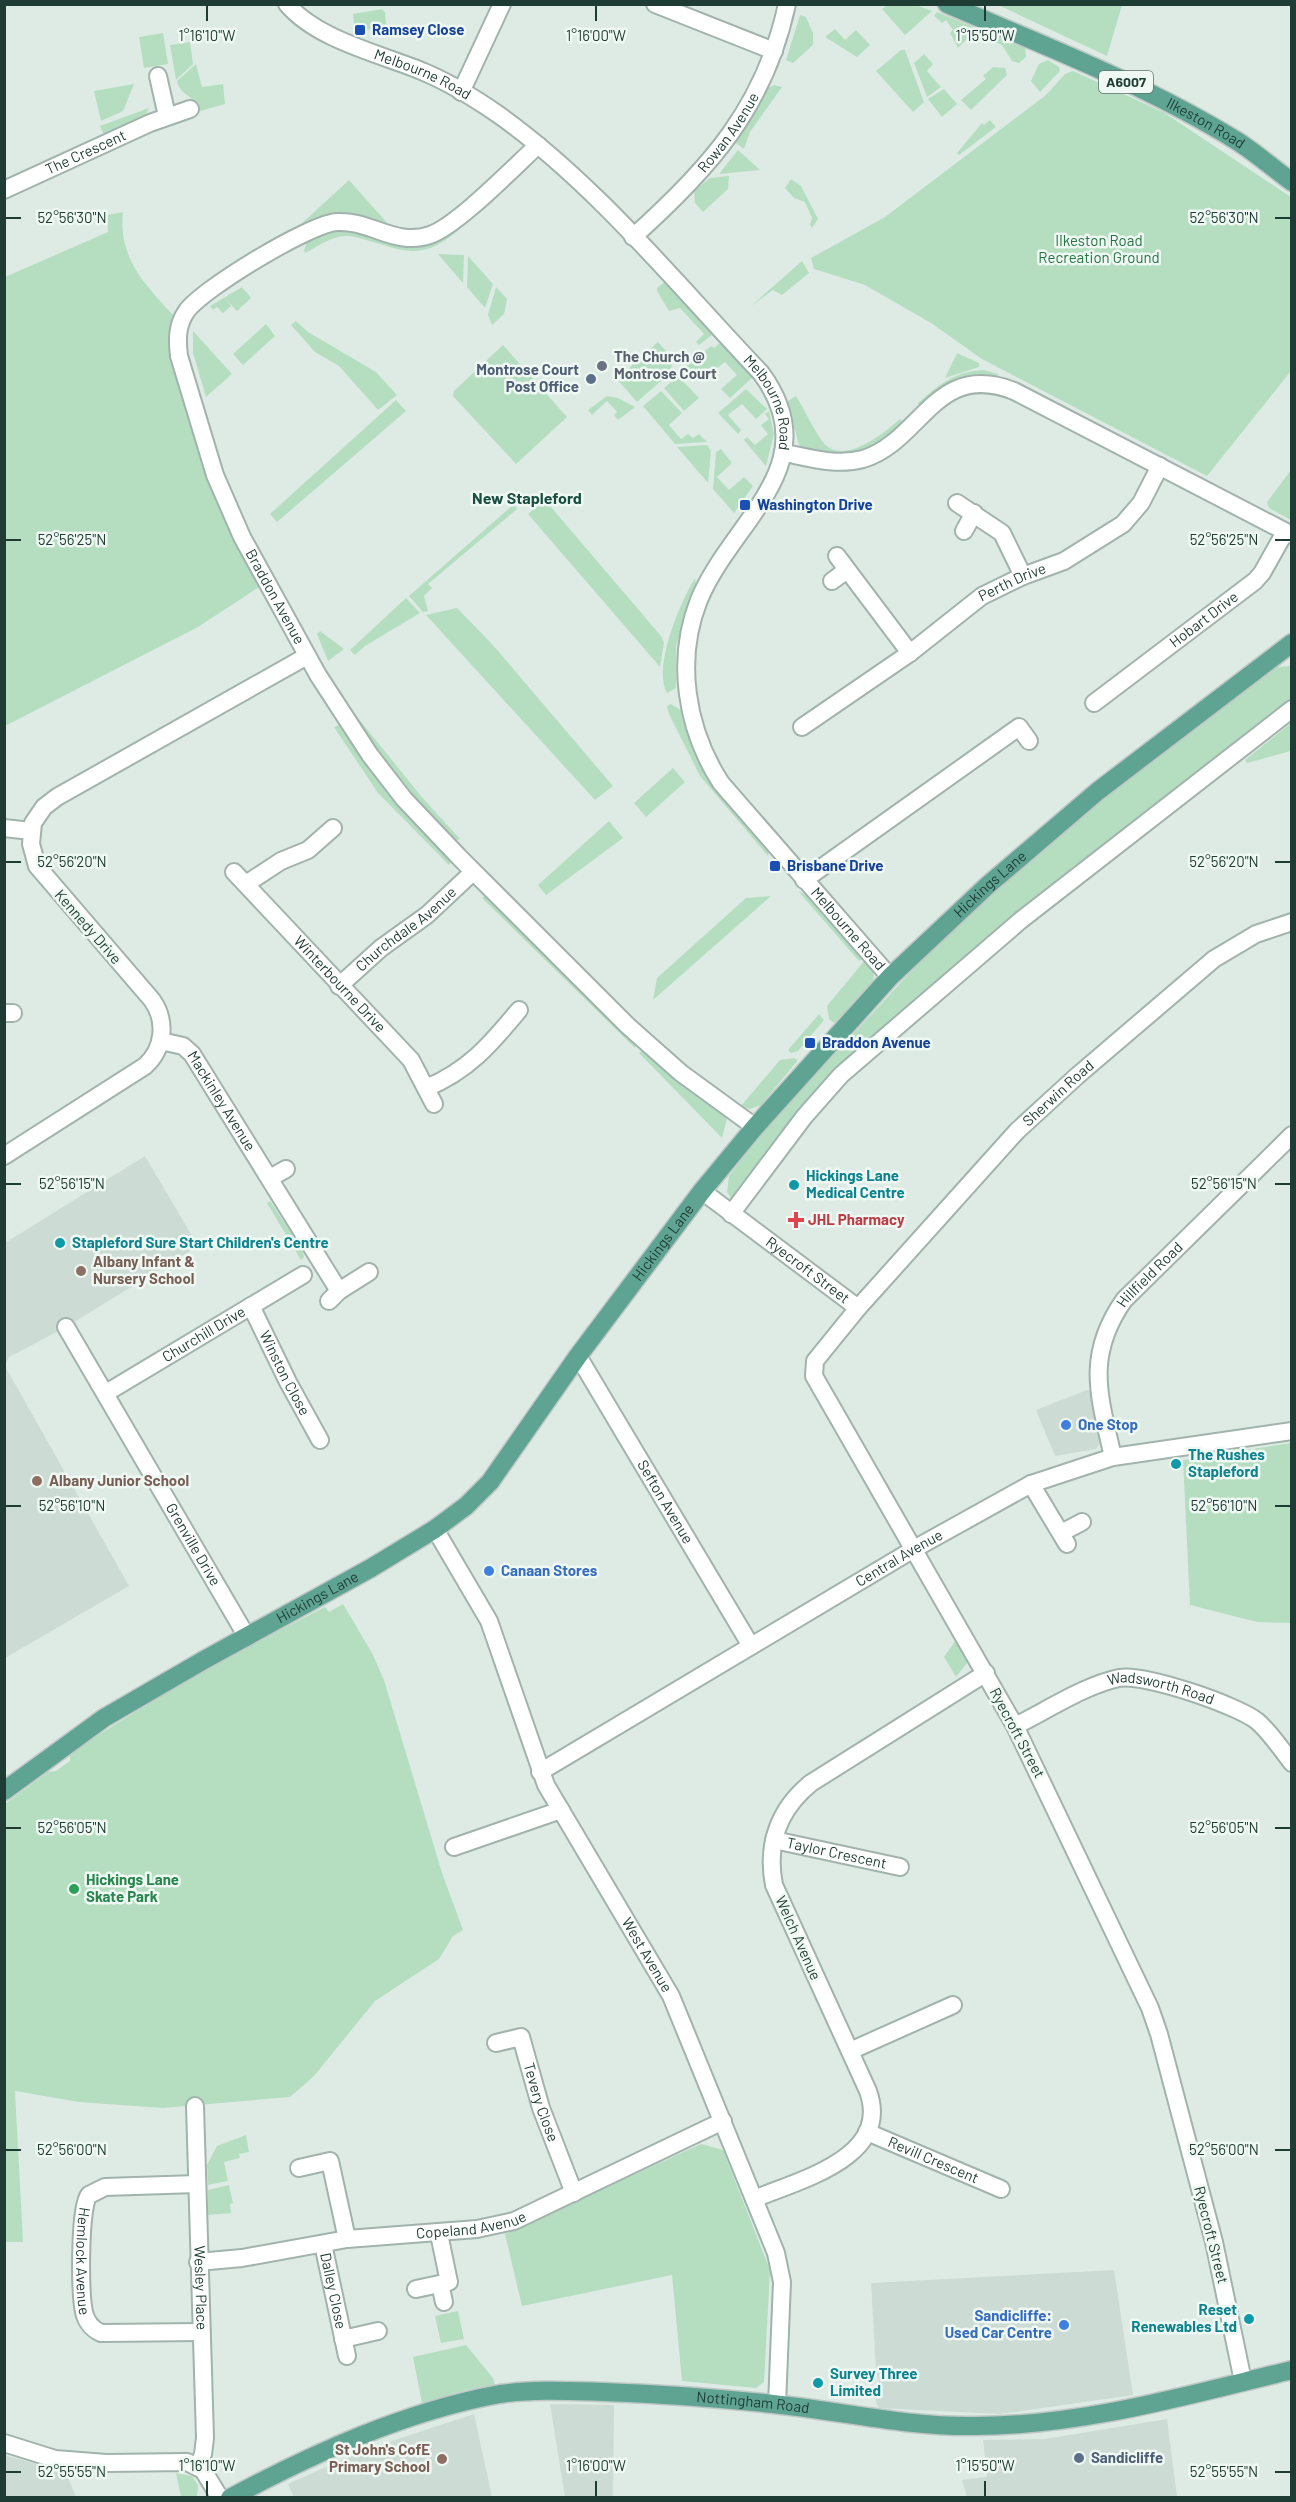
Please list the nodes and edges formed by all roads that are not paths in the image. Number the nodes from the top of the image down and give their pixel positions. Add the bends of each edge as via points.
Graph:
1 (287, 4) edge
2 (502, 4) edge
3 (655, 4) edge
4 (787, 4) edge
5 (947, 4) edge
6 (774, 51) junction
7 (158, 76) dead end
8 (461, 92) junction
9 (190, 109) dead end
10 (167, 116) junction
11 (538, 145) junction
12 (1292, 182) edge
13 (4, 190) edge
14 (633, 237) junction
15 (785, 453) junction
16 (1160, 466) junction
17 (957, 502) dead end
18 (974, 513) junction
19 (964, 531) dead end
20 (1288, 534) edge
21 (837, 556) dead end
22 (848, 570) junction
23 (1023, 576) junction
24 (832, 581) dead end
25 (1290, 647) edge
26 (910, 653) junction
27 (307, 656) junction
28 (1094, 703) dead end
29 (1292, 709) edge
30 (802, 727) dead end
31 (1029, 741) dead end
32 (4, 828) edge
33 (333, 828) dead end
34 (31, 831) junction
35 (473, 872) junction
36 (804, 880) junction
37 (1292, 922) edge
38 (891, 977) junction
39 (339, 986) junction
40 (519, 1010) dead end
41 (161, 1041) junction
42 (426, 1088) junction
43 (434, 1104) dead end
44 (755, 1127) junction
45 (1292, 1135) edge
46 (4, 1156) edge
47 (286, 1169) dead end
48 (270, 1178) junction
49 (702, 1191) junction
50 (731, 1214) junction
51 (369, 1272) dead end
52 (303, 1275) dead end
53 (251, 1306) junction
54 (858, 1308) junction
55 (66, 1327) dead end
56 (578, 1356) junction
57 (106, 1393) junction
58 (1292, 1431) edge
59 (320, 1440) dead end
60 (1113, 1457) junction
61 (1031, 1484) junction
62 (1082, 1522) dead end
63 (435, 1529) junction
64 (914, 1549) junction
65 (247, 1637) junction
66 (751, 1646) junction
67 (986, 1673) junction
68 (1015, 1726) junction
69 (1292, 1763) edge
70 (540, 1772) junction
71 (4, 1791) edge
72 (561, 1810) junction
73 (774, 1840) junction
74 (454, 1847) dead end
75 (900, 1867) dead end
76 (952, 2005) dead end
77 (495, 2043) dead end
78 (850, 2051) junction
79 (195, 2106) dead end
80 (723, 2121) junction
81 (867, 2132) junction
82 (299, 2168) dead end
83 (197, 2184) junction
84 (1001, 2189) dead end
85 (574, 2193) junction
86 (754, 2199) junction
87 (439, 2234) junction
88 (347, 2239) junction
89 (323, 2244) junction
90 (198, 2262) junction
91 (440, 2284) junction
92 (416, 2289) dead end
93 (444, 2302) dead end
94 (378, 2331) dead end
95 (201, 2332) junction
96 (343, 2339) junction
97 (347, 2356) dead end
98 (1292, 2370) edge
99 (1244, 2381) junction
100 (777, 2405) junction
101 (4, 2443) edge
102 (198, 2467) junction
103 (220, 2498) edge
104 (230, 2498) edge

1 - 8 street, Melbourne Road via 322,32 427,73
2 - 8 street
3 - 6 street via 669,20
4 - 6 street, Rowan Avenue
5 - 12 main road, Ilkeston Road / A6007 via 1180,108 1239,142
6 - 14 street, Rowan Avenue via 728,140 679,195
7 - 10 street
8 - 11 street, Melbourne Road
9 - 10 street, The Crescent
10 - 13 street, The Crescent
11 - 14 street, Melbourne Road
11 - 27 street, Braddon Avenue via 440,231 405,239 346,222 321,225 204,294 181,321 179,356 215,475 256,565
14 - 15 street, Melbourne Road via 766,379 784,417
15 - 16 street via 835,462 862,459 884,448 941,397 963,387 987,384 1014,392
15 - 36 street, Melbourne Road via 771,487 699,600 690,630 686,672 696,734 713,770
16 - 20 street
16 - 23 street, Perth Drive via 1141,503 1123,524 1064,561
17 - 18 street
18 - 19 street
18 - 23 street via 1002,533
20 - 28 street, Hobart Drive via 1255,581 1103,686
21 - 22 street
22 - 24 street
22 - 26 street
23 - 26 street, Perth Drive via 975,601
25 - 38 main road, Hickings Lane via 1098,791 988,885
26 - 30 street, Perth Drive via 847,685
27 - 34 street via 57,797 39,813
27 - 35 street, Braddon Avenue via 347,721 391,781
29 - 50 street via 1063,886 841,1075
31 - 36 street via 1019,727
32 - 34 street
33 - 39 street, Winterbourne Drive via 308,850 240,878
34 - 41 street, Kennedy Drive via 32,851 40,872 159,1009
35 - 39 street, Churchdale Avenue via 428,915 381,948
35 - 44 street, Braddon Avenue via 648,1045
36 - 38 street, Melbourne Road
37 - 54 street, Sherwin Road via 1256,934 1214,959 1077,1076 1017,1131
38 - 44 main road, Hickings Lane
39 - 42 street, Winterbourne Drive via 411,1060
40 - 42 street via 498,1023 487,1047 452,1078
41 - 46 street via 145,1066
41 - 48 street, Mackinley Avenue via 183,1046 192,1054
42 - 43 street, Winterbourne Drive
44 - 49 main road, Hickings Lane
45 - 60 street, Hillfield Road via 1124,1300 1110,1320 1096,1378
47 - 48 street
48 - 51 street, Mackinley Avenue via 334,1296
49 - 50 street, Ryecroft Street
49 - 56 main road, Hickings Lane
50 - 54 street, Ryecroft Street
52 - 53 street, Churchill Drive
53 - 57 street, Churchill Drive
53 - 59 street, Winston Close
54 - 64 street, Ryecroft Street via 815,1361 814,1376
55 - 57 street, Grenville Drive
56 - 63 main road, Hickings Lane via 490,1482
56 - 66 street, Sefton Avenue
57 - 65 street, Grenville Drive
58 - 60 street, Central Avenue
60 - 61 street, Central Avenue
61 - 62 street via 1064,1538
61 - 64 street, Central Avenue
63 - 65 main road, Hickings Lane
63 - 70 street, West Avenue via 489,1621
64 - 66 street, Central Avenue
64 - 67 street, Ryecroft Street
65 - 71 main road, Hickings Lane via 104,1718
66 - 70 street, Central Avenue
67 - 68 street, Ryecroft Street
67 - 73 street, Welch Avenue via 811,1783 791,1802 778,1823
68 - 69 street, Wadsworth Road via 1104,1682 1126,1677 1195,1693 1243,1712 1257,1721
68 - 99 street, Ryecroft Street via 1159,2034 1214,2242
70 - 72 street, West Avenue
72 - 74 street
72 - 80 street, West Avenue via 671,1996
73 - 75 street, Taylor Crescent
73 - 78 street, Welch Avenue via 770,1867 780,1902
76 - 78 street
77 - 85 street, Tevery Close via 521,2037 541,2108
78 - 81 street, Welch Avenue via 870,2097
79 - 83 street, Wesley Place
80 - 85 street, Copeland Avenue
80 - 86 street, West Avenue
81 - 84 street, Revill Crescent
81 - 86 street via 857,2147 835,2165
82 - 88 street via 330,2162
83 - 90 street, Wesley Place
83 - 95 street, Hemlock Avenue via 105,2187 89,2195 81,2215 83,2311 100,2333
85 - 87 street, Copeland Avenue via 514,2221
86 - 100 street, West Avenue via 780,2268
87 - 88 street, Copeland Avenue
87 - 91 street via 449,2282
88 - 89 street, Copeland Avenue
89 - 90 street, Copeland Avenue
89 - 96 street, Dalley Close
90 - 95 street, Wesley Place
91 - 92 street
91 - 93 street
94 - 96 street, Dalley Close
95 - 102 street, Wesley Place via 205,2446
96 - 97 street, Dalley Close
98 - 99 main road, Nottingham Road
99 - 100 main road, Nottingham Road via 1060,2421 1003,2426 942,2425
100 - 104 main road, Nottingham Road via 619,2392 499,2395 375,2432 281,2470
101 - 102 street via 55,2459 106,2463 172,2460
102 - 103 street

